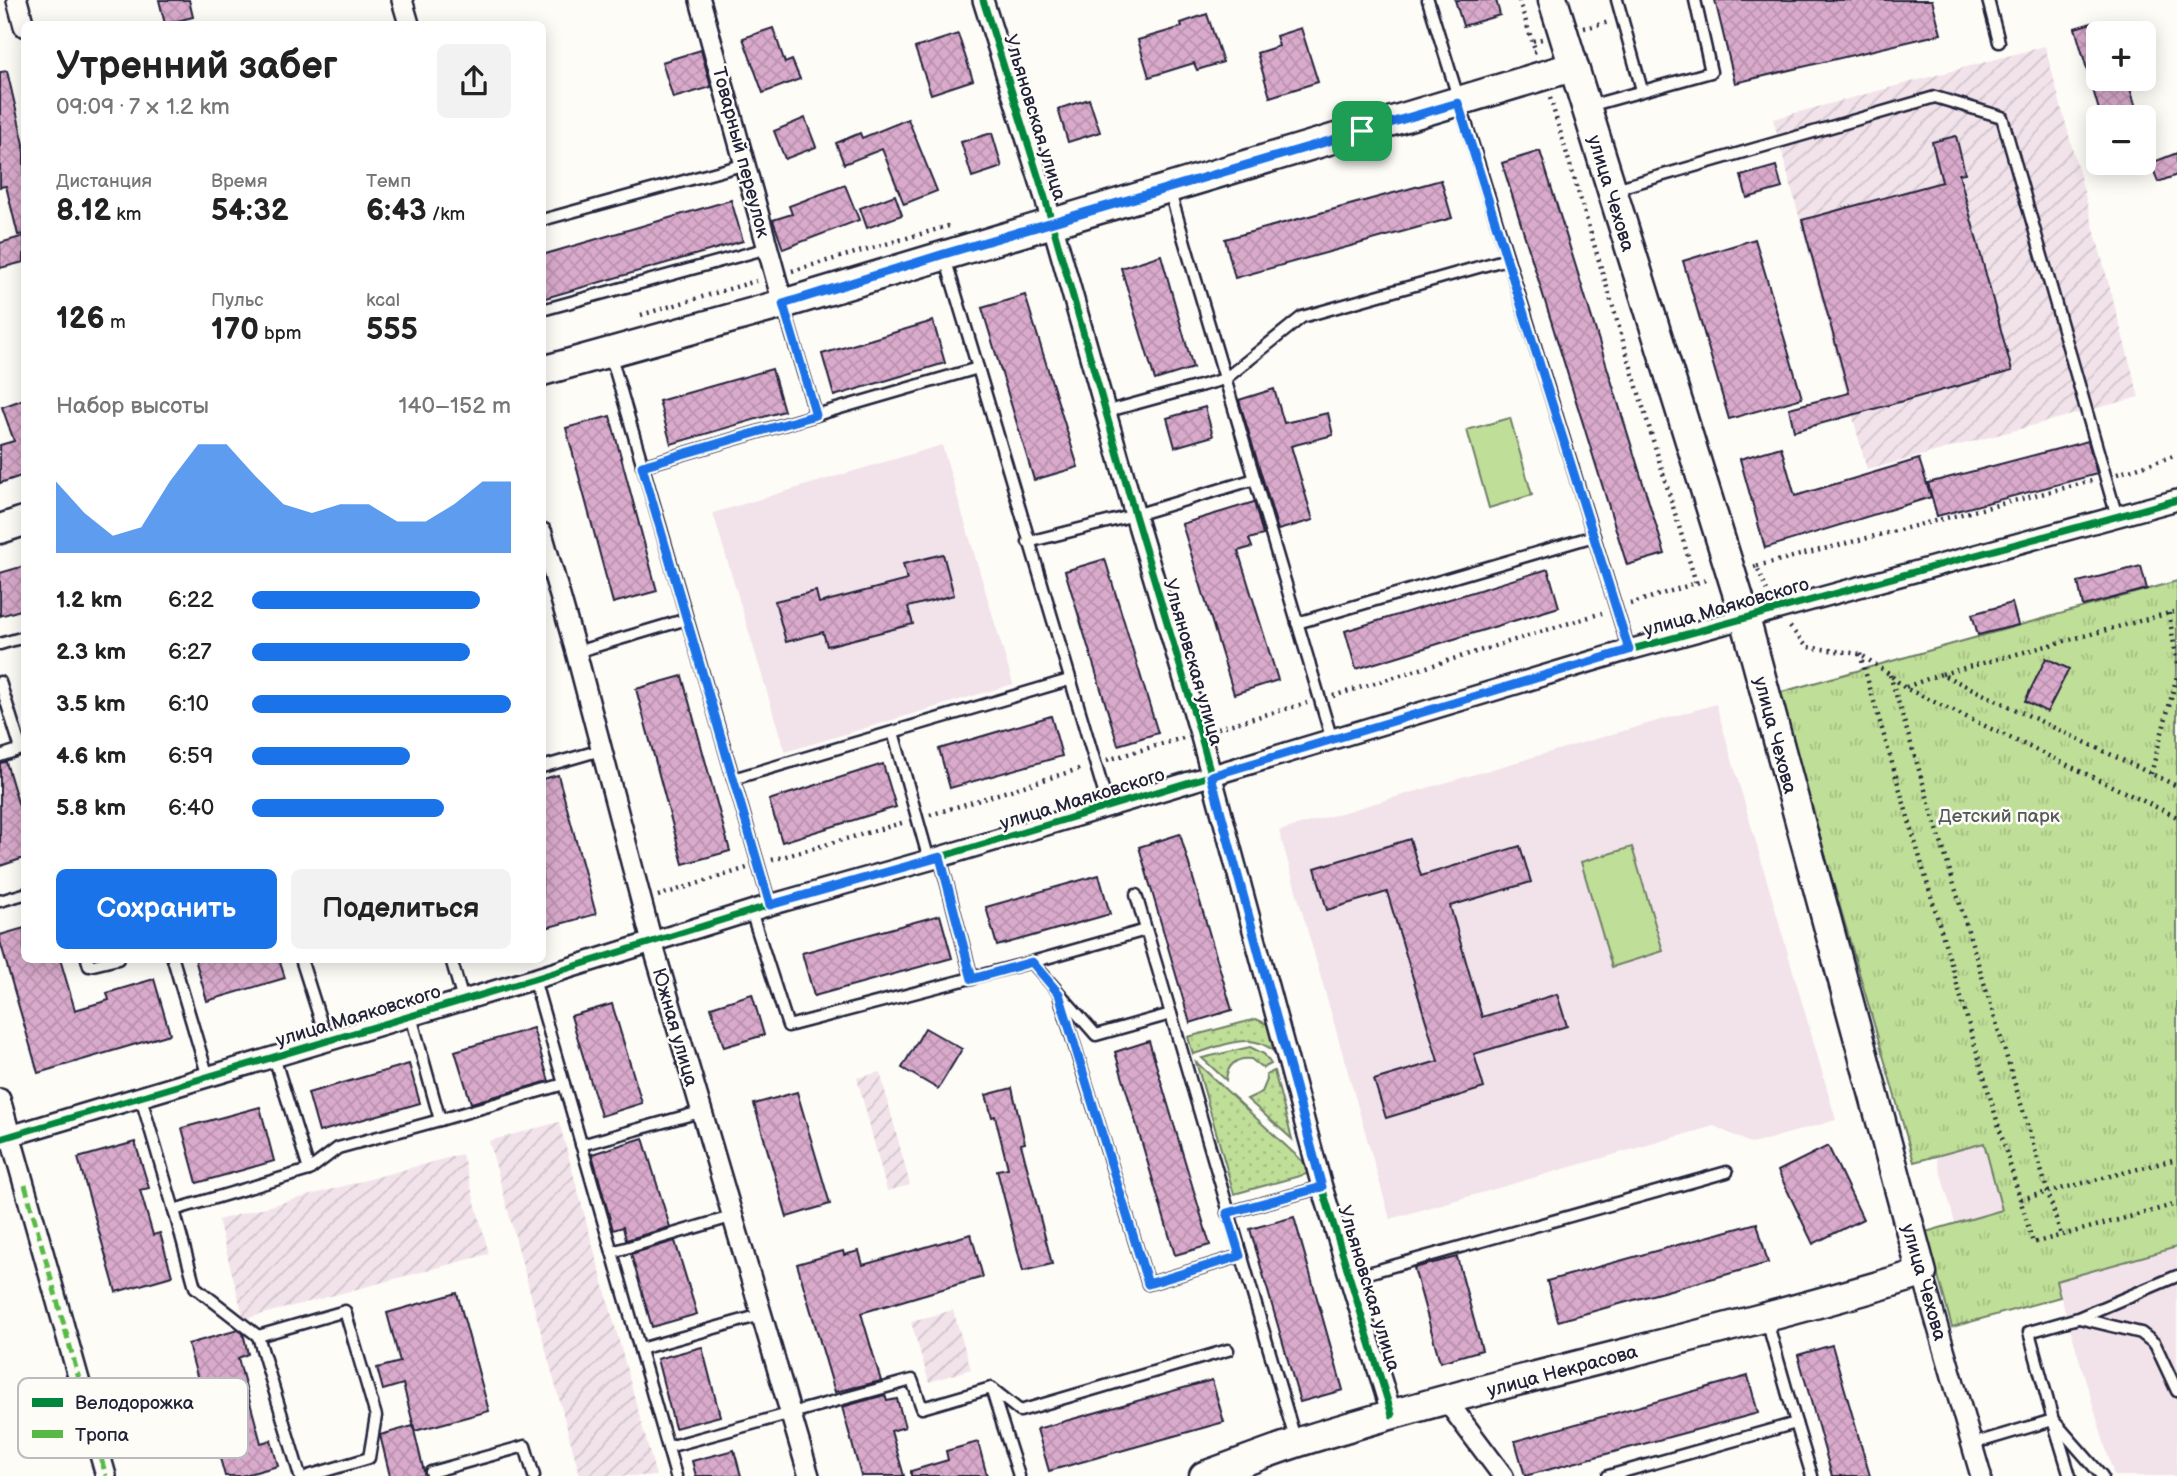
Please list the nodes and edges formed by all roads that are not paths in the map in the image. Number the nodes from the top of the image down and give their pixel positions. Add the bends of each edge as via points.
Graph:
1 (17, 0) edge
2 (402, 0) edge
3 (700, 0) edge
4 (983, 0) edge
5 (1428, 0) edge
6 (1553, 0) edge
7 (1617, 0) edge
8 (1695, 0) edge
9 (1988, 0) edge
10 (23, 21) edge
11 (408, 21) edge
12 (1999, 42) dead end
13 (1572, 67) junction
14 (1643, 90) junction
15 (1458, 103) junction
16 (1585, 107) junction
17 (746, 164) junction
18 (1169, 188) junction
19 (1611, 190) junction
20 (546, 219) edge
21 (1051, 223) junction
22 (768, 248) junction
23 (944, 254) junction
24 (1507, 259) junction
25 (783, 304) junction
26 (546, 309) edge
27 (610, 353) junction
28 (978, 368) junction
29 (546, 370) edge
30 (1225, 379) junction
31 (1105, 412) junction
32 (816, 415) junction
33 (642, 466) junction
34 (1255, 479) junction
35 (2177, 500) edge
36 (1135, 515) junction
37 (2117, 517) junction
38 (21, 522) edge
39 (0, 529) edge
40 (1594, 536) junction
41 (1028, 542) junction
42 (546, 552) edge
43 (1745, 618) junction
44 (687, 619) junction
45 (1297, 623) junction
46 (21, 638) edge
47 (0, 644) edge
48 (1629, 650) junction
49 (576, 652) junction
50 (1069, 680) junction
51 (0, 682) edge
52 (893, 732) junction
53 (1332, 740) junction
54 (21, 743) edge
55 (21, 750) edge
56 (601, 750) junction
57 (0, 756) edge
58 (546, 766) edge
59 (1211, 776) junction
60 (733, 779) junction
61 (1108, 806) junction
62 (935, 858) junction
63 (21, 895) edge
64 (1136, 895) dead end
65 (0, 901) edge
66 (770, 905) junction
67 (751, 911) junction
68 (1146, 930) junction
69 (652, 943) junction
70 (1032, 962) junction
71 (174, 963) edge
72 (302, 963) edge
73 (453, 963) edge
74 (534, 979) junction
75 (972, 979) junction
76 (1059, 994) junction
77 (463, 1000) junction
78 (1171, 1014) junction
79 (411, 1016) junction
80 (1096, 1035) junction
81 (327, 1041) junction
82 (1074, 1042) junction
83 (274, 1056) junction
84 (208, 1077) junction
85 (564, 1084) junction
86 (141, 1098) junction
87 (0, 1099) edge
88 (700, 1112) junction
89 (440, 1119) junction
90 (5, 1137) edge
91 (581, 1145) junction
92 (309, 1170) junction
93 (1727, 1172) dead end
94 (1322, 1187) junction
95 (174, 1210) junction
96 (1227, 1213) junction
97 (732, 1217) junction
98 (612, 1251) junction
99 (1240, 1256) junction
100 (1922, 1273) junction
101 (2177, 1276) edge
102 (1350, 1278) junction
103 (761, 1315) junction
104 (1766, 1317) junction
105 (2078, 1318) junction
106 (258, 1336) junction
107 (640, 1349) junction
108 (1228, 1350) dead end
109 (79, 1378) edge
110 (991, 1388) junction
111 (2177, 1391) edge
112 (1446, 1400) junction
113 (790, 1414) junction
114 (1392, 1415) junction
115 (2053, 1420) junction
116 (1796, 1423) junction
117 (1296, 1443) junction
118 (1972, 1444) junction
119 (668, 1447) junction
120 (101, 1458) edge
121 (1639, 1466) junction
122 (431, 1472) dead end
123 (106, 1476) edge
124 (300, 1476) edge
125 (308, 1476) edge
126 (534, 1476) edge
127 (676, 1476) edge
128 (809, 1476) edge
129 (1019, 1476) edge
130 (1204, 1476) edge
131 (1503, 1476) edge
132 (1608, 1476) edge
133 (1646, 1476) edge
134 (1812, 1476) edge
135 (1981, 1476) edge
136 (2070, 1476) edge
137 (2102, 1476) edge

1 - 10 street
2 - 11 street
3 - 17 street, Товарный переулок
4 - 21 street, Ульяновская улица
5 - 15 lane
6 - 13 main road, улица Чехова
7 - 14 lane
8 - 14 lane via 1711,72
9 - 12 lane
13 - 15 main road via 1539,64
13 - 16 main road, улица Чехова
14 - 16 lane
15 - 18 main road
15 - 24 lane
16 - 19 main road, улица Чехова
17 - 20 lane
17 - 22 street, Товарный переулок
18 - 21 main road
18 - 30 lane
19 - 37 lane via 1935,97 2002,117
19 - 43 main road, улица Чехова
21 - 23 main road
21 - 31 street, Ульяновская улица
22 - 25 street, Товарный переулок
22 - 26 lane
23 - 25 main road
23 - 28 lane
24 - 30 lane via 1302,317
24 - 40 lane
25 - 27 main road
25 - 32 lane
27 - 29 main road
27 - 33 lane
28 - 32 lane
28 - 41 lane
30 - 31 lane
30 - 34 lane
31 - 36 street, Ульяновская улица
32 - 33 lane
33 - 44 lane
34 - 36 lane
34 - 45 lane
35 - 37 street, улица Маяковского
36 - 41 lane
36 - 59 street, Ульяновская улица
37 - 43 street, улица Маяковского
38 - 39 main road
40 - 45 lane
40 - 48 lane
41 - 50 lane
42 - 49 street, Южная улица
43 - 48 street, улица Маяковского
43 - 100 main road, улица Чехова
44 - 49 lane
44 - 60 lane
45 - 53 lane
46 - 47 lane
48 - 53 street, улица Маяковского
49 - 56 street, Южная улица
50 - 52 lane
50 - 61 lane
51 - 54 lane
52 - 60 lane
52 - 62 lane via 918,819
53 - 59 street, улица Маяковского
55 - 57 lane
56 - 58 lane
56 - 69 street, Южная улица
59 - 61 street, улица Маяковского
59 - 94 street, Ульяновская улица
60 - 66 lane
61 - 62 street, улица Маяковского
62 - 66 street, улица Маяковского
62 - 75 lane
63 - 65 lane
64 - 68 lane
66 - 67 street, улица Маяковского
67 - 69 street, улица Маяковского
67 - 75 lane via 788,1026
68 - 70 lane
68 - 78 lane
69 - 74 street, улица Маяковского
69 - 88 street, Южная улица
70 - 75 lane
70 - 76 lane
71 - 84 lane
72 - 81 lane
73 - 77 lane
74 - 77 street, улица Маяковского
74 - 85 lane
76 - 80 lane
76 - 82 lane
77 - 79 street, улица Маяковского
78 - 80 lane
78 - 96 lane
79 - 81 street, улица Маяковского
79 - 89 lane
80 - 82 lane
81 - 83 street, улица Маяковского
82 - 99 lane via 1148,1284
83 - 84 street, улица Маяковского
83 - 92 lane
84 - 86 street, улица Маяковского
85 - 89 lane
85 - 91 lane
86 - 90 street, улица Маяковского
86 - 95 lane
87 - 90 street
88 - 91 lane
88 - 97 street, Южная улица
89 - 92 lane via 338,1148
90 - 109 street via 25,1185
91 - 98 lane
92 - 95 lane
93 - 102 lane
94 - 96 lane
94 - 102 street, Ульяновская улица
95 - 106 lane via 195,1287
96 - 99 lane
97 - 98 lane
97 - 103 street, Южная улица
98 - 107 lane
99 - 117 lane
100 - 104 main road, улица Некрасова
100 - 118 street, улица Чехова
101 - 105 lane
102 - 114 street, Ульяновская улица
103 - 107 lane
103 - 113 street, Южная улица
104 - 112 main road, улица Некрасова
104 - 116 lane
105 - 111 lane via 2141,1333 2155,1344
105 - 115 lane via 2029,1332
106 - 124 lane
106 - 125 lane via 345,1311 376,1416 369,1458
107 - 119 lane
108 - 110 lane via 1020,1411
110 - 113 lane via 922,1408 912,1380
110 - 129 lane
112 - 114 main road, улица Некрасова
112 - 131 street
113 - 119 lane
113 - 128 street, Южная улица
114 - 117 main road, улица Некрасова
115 - 118 lane
115 - 136 lane
115 - 137 lane
116 - 121 lane
116 - 134 lane
117 - 130 main road, улица Некрасова
118 - 135 street, улица Чехова
119 - 127 lane
120 - 123 street
121 - 132 lane
121 - 133 lane
122 - 126 lane via 525,1446

